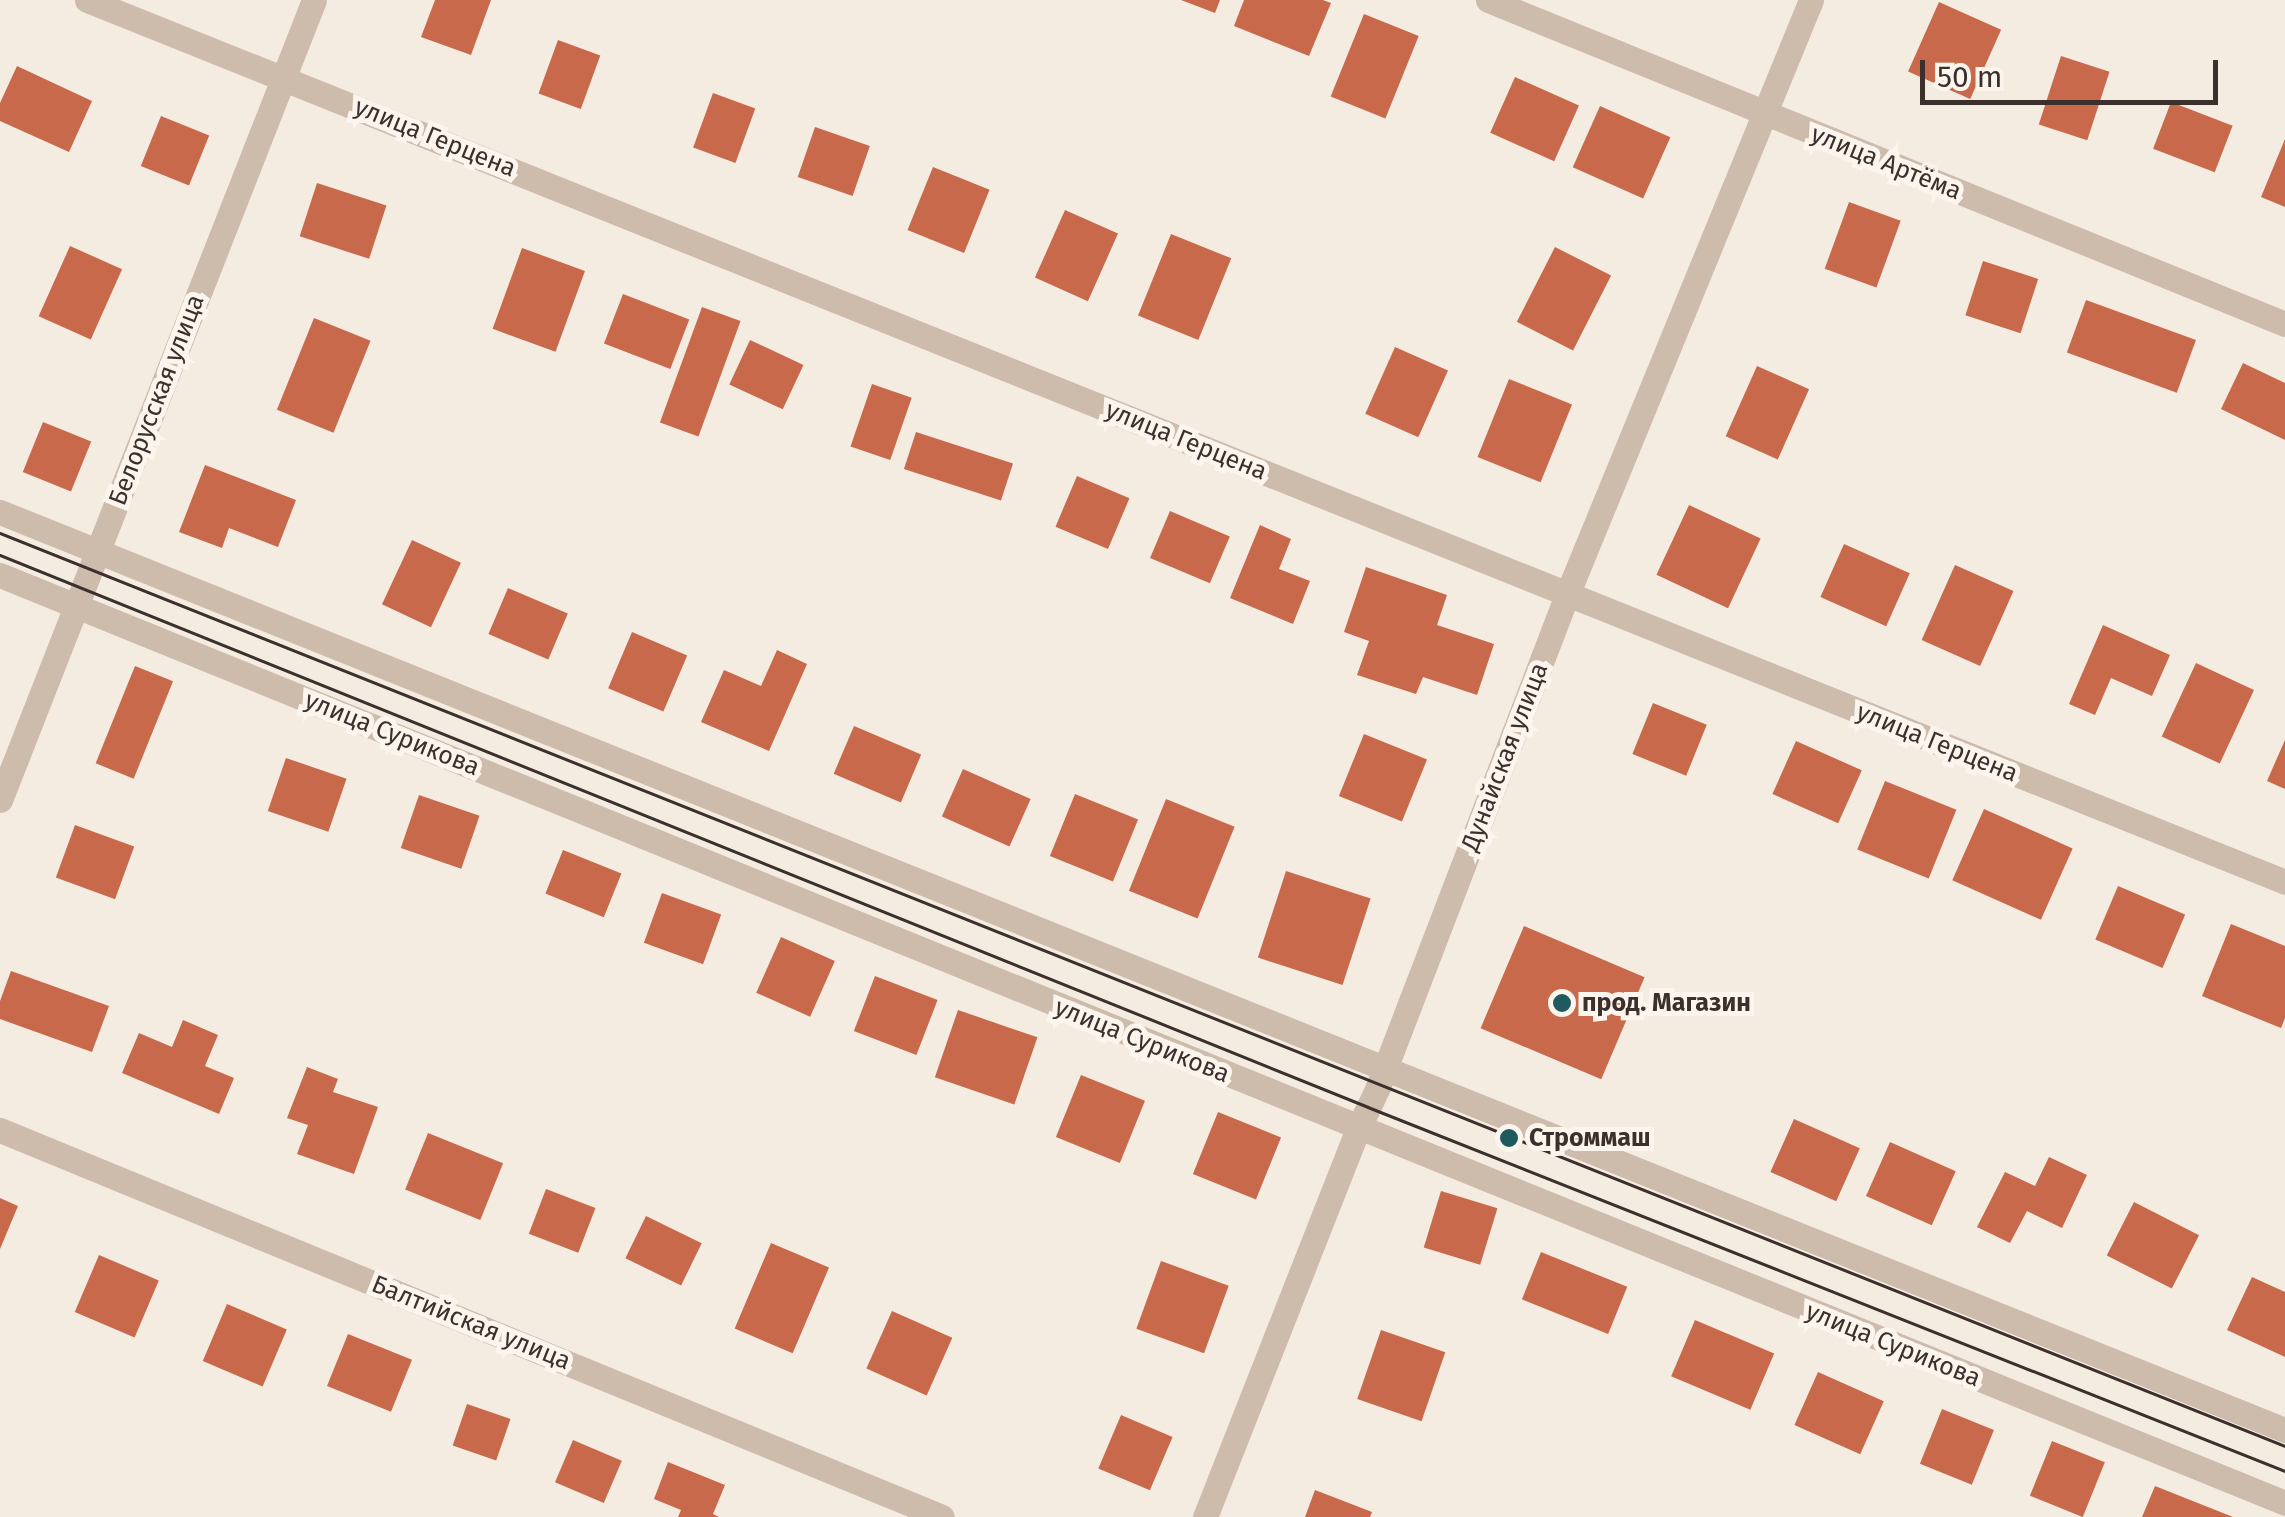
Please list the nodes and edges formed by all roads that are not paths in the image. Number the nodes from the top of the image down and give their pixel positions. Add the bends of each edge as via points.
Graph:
1 (87, 0) edge
2 (314, 0) edge
3 (1488, 0) edge
4 (1811, 0) edge
5 (285, 77) junction
6 (1764, 114) junction
7 (2285, 324) edge
8 (0, 512) edge
9 (98, 551) junction
10 (0, 575) edge
11 (1567, 595) junction
12 (75, 605) junction
13 (0, 800) edge
14 (2285, 882) edge
15 (1384, 1071) junction
16 (1358, 1129) junction
17 (0, 1130) edge
18 (2285, 1430) edge
19 (2285, 1503) edge
20 (942, 1517) edge
21 (1205, 1517) edge

1 - 5 street, улица Герцена
2 - 5 street, Белорусская улица
3 - 6 street, улица Артёма
4 - 6 street, Дунайская улица
5 - 9 street, Белорусская улица
5 - 11 street, улица Герцена
6 - 7 street, улица Артёма
6 - 11 street, Дунайская улица
8 - 9 street
9 - 12 street, Белорусская улица
9 - 15 street
10 - 12 street, улица Сурикова
11 - 14 street, улица Герцена
11 - 15 street, Дунайская улица
12 - 13 street, Белорусская улица
12 - 16 street, улица Сурикова
15 - 16 street, Дунайская улица
15 - 18 street
16 - 19 street, улица Сурикова
16 - 21 street, Дунайская улица
17 - 20 street, Балтийская улица

